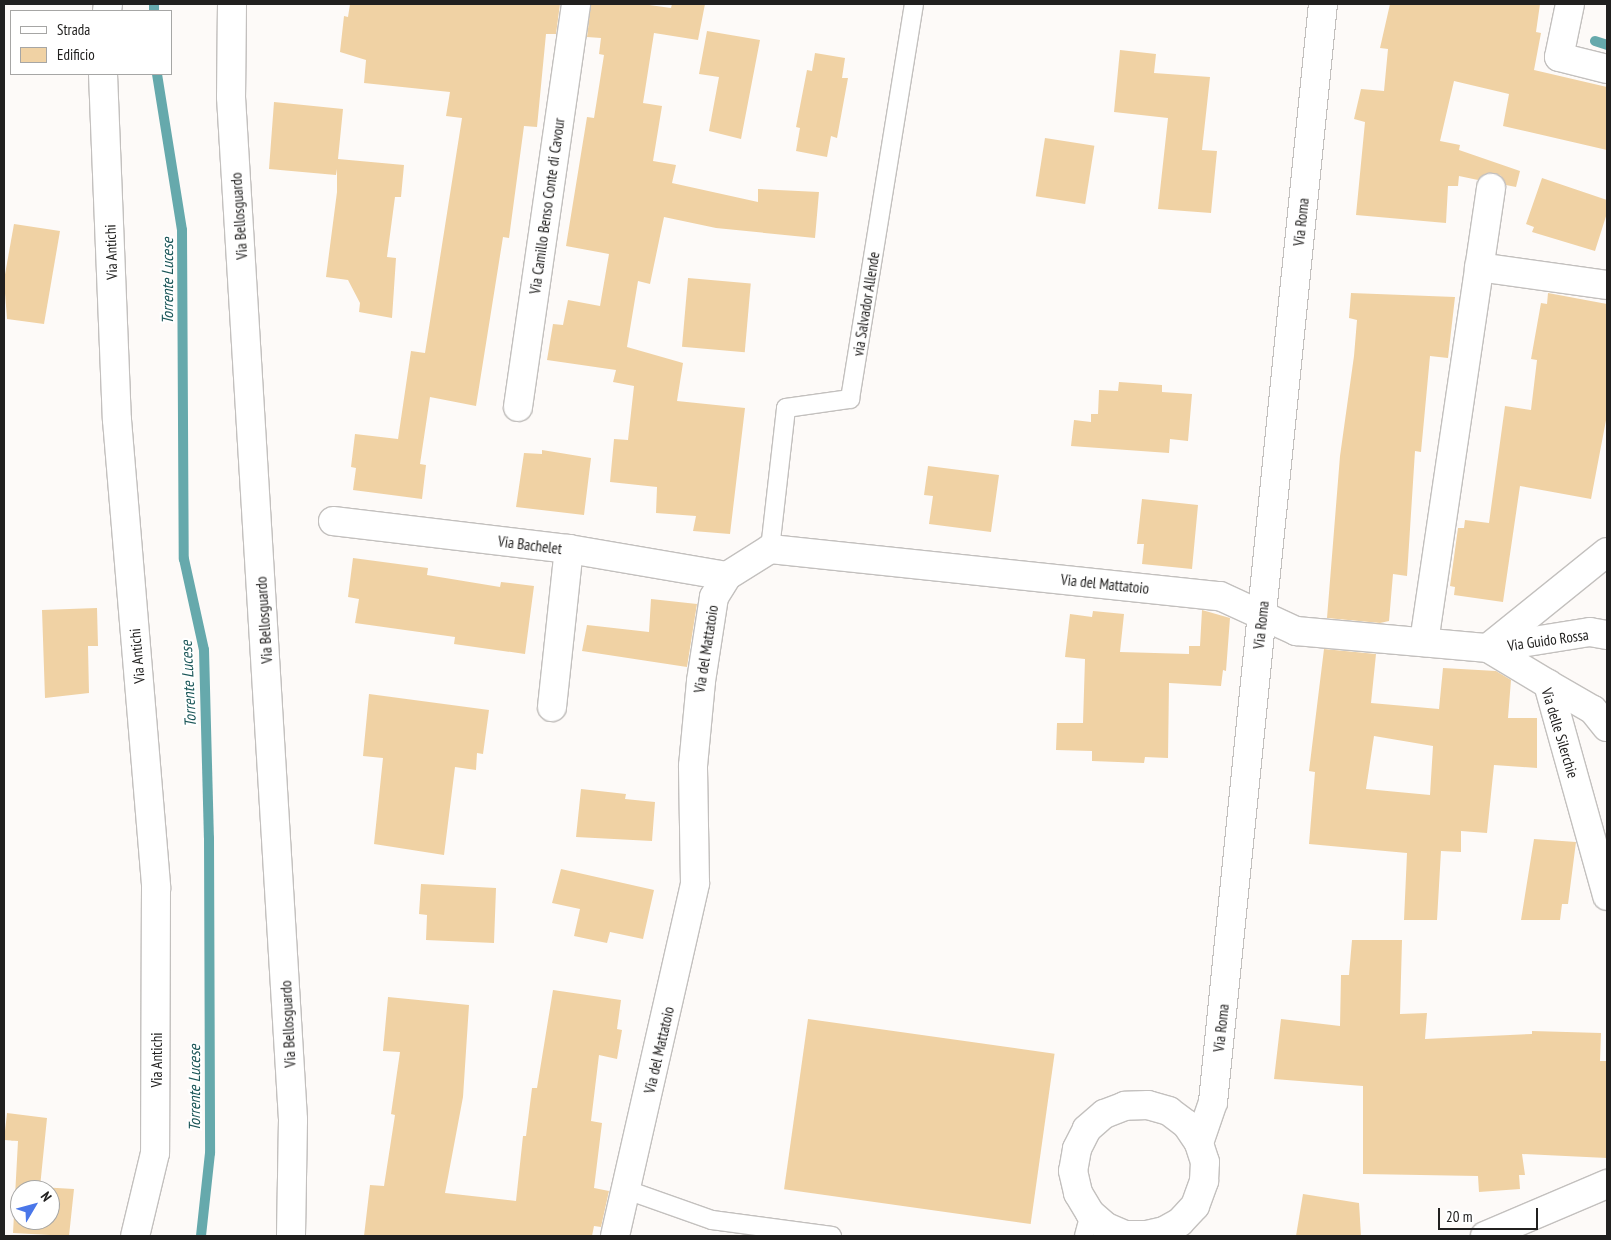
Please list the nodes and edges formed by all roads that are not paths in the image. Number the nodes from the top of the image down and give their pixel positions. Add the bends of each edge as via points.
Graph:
1 (232, 4) edge
2 (576, 4) edge
3 (914, 4) edge
4 (1323, 4) edge
5 (1570, 4) edge
6 (1607, 69) edge
7 (104, 75) edge
8 (1491, 188) dead end
9 (1479, 267) junction
10 (1607, 285) edge
11 (518, 407) dead end
12 (333, 521) dead end
13 (570, 549) junction
14 (770, 549) junction
15 (1607, 552) edge
16 (727, 576) junction
17 (1262, 616) junction
18 (1607, 635) edge
19 (1424, 642) junction
20 (1488, 648) junction
21 (1548, 684) junction
22 (552, 706) dead end
23 (1607, 727) edge
24 (1607, 896) edge
25 (1213, 1102) junction
26 (1169, 1111) junction
27 (1199, 1143) junction
28 (1607, 1184) edge
29 (627, 1190) junction
30 (1087, 1225) edge
31 (1180, 1229) edge
32 (135, 1236) edge
33 (291, 1236) edge
34 (616, 1236) edge
35 (832, 1236) edge
36 (1147, 1236) edge
37 (1485, 1236) edge

1 - 33 street, Via Bellosguardo via 231,97 293,1120
2 - 11 street, Via Camillo Benso Conte di Cavour
3 - 14 lane, via Salvador Allende via 850,399 786,408
4 - 17 street, Via Roma
5 - 6 street via 1559,58
7 - 32 street, Via Antichi via 118,420 156,888 155,1153
8 - 9 street
9 - 10 street
9 - 19 street
12 - 13 street, Via Bachelet
13 - 16 street, Via Bachelet
13 - 22 street
14 - 16 street, Via del Mattatoio
14 - 17 street, Via del Mattatoio via 1220,596
15 - 20 street
16 - 29 street, Via del Mattatoio via 714,597 695,738 695,883
17 - 19 street, Via delle Silerchie via 1296,631
17 - 25 street, Via Roma
18 - 20 street, Via Guido Rossa via 1590,632
19 - 20 street, Via delle Silerchie
20 - 21 street, Via delle Silerchie
21 - 23 street via 1593,710
21 - 24 street, Via delle Silerchie
25 - 26 street
25 - 27 street, Via Roma
26 - 27 street via 1186,1124
26 - 30 street via 1148,1104 1125,1106 1104,1114 1087,1129 1077,1149 1073,1171
27 - 31 street via 1205,1162 1204,1182 1195,1206
28 - 37 street
29 - 34 street, Via del Mattatoio
29 - 35 lane via 712,1220
30 - 36 street
31 - 36 street

